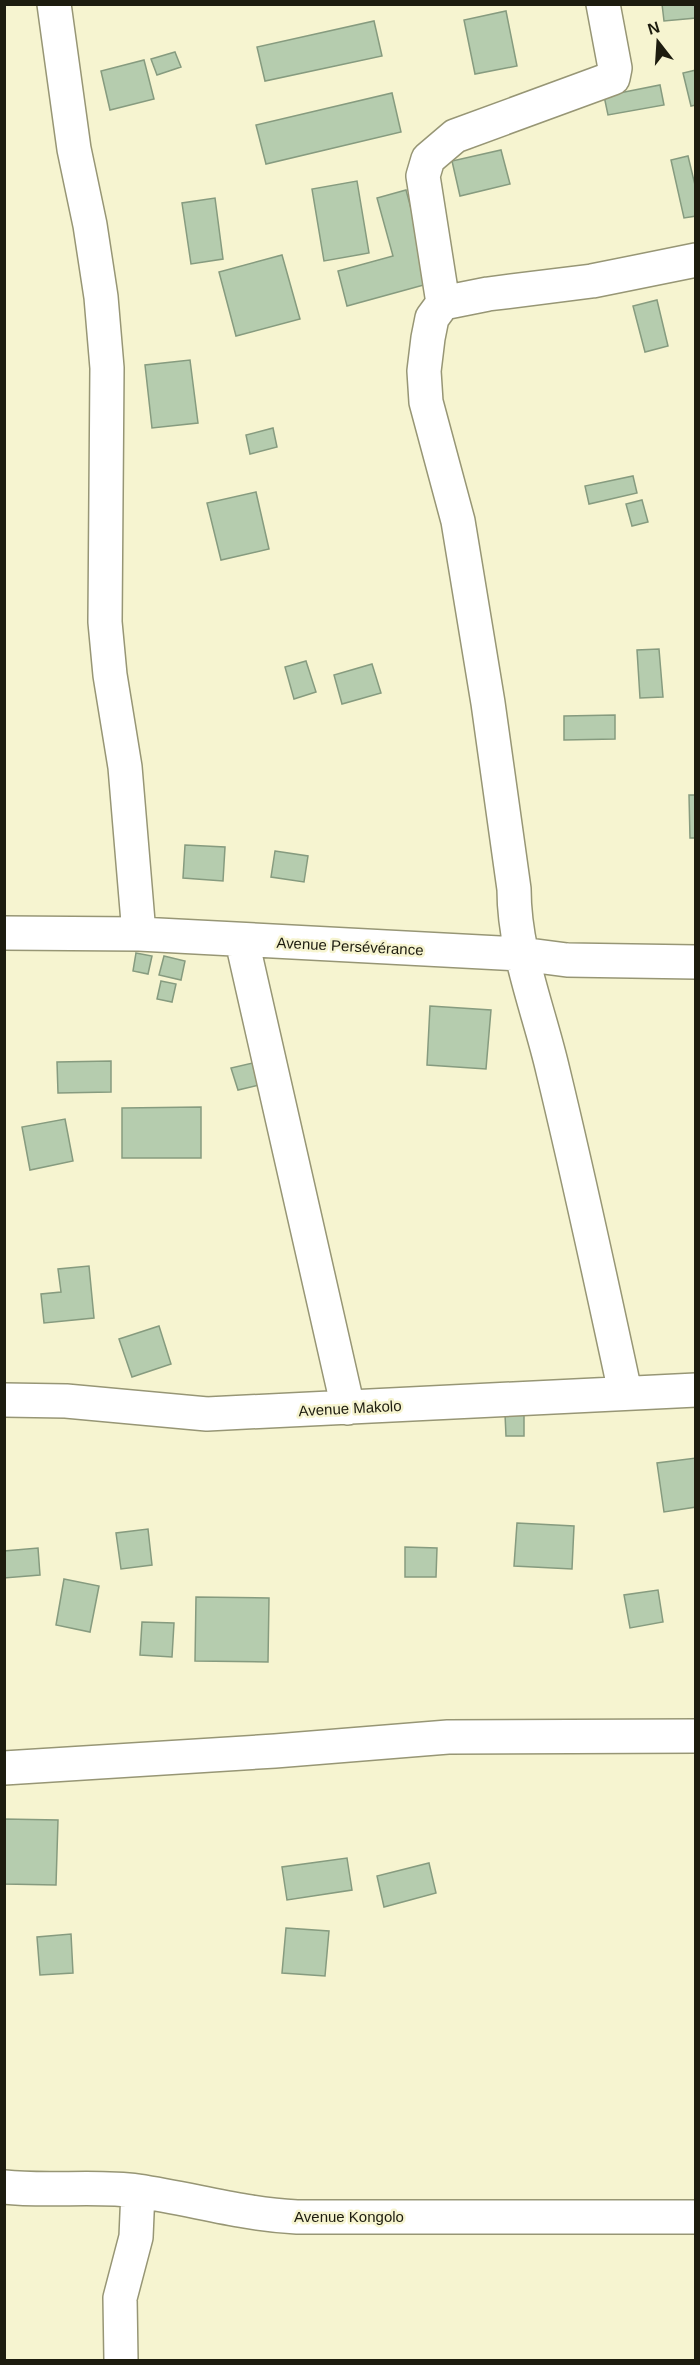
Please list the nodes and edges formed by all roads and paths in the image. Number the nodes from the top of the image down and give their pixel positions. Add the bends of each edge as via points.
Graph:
1 (54, 4) edge
2 (603, 4) edge
3 (696, 261) edge
4 (443, 303) junction
5 (4, 933) edge
6 (139, 934) junction
7 (242, 941) junction
8 (521, 954) junction
9 (696, 962) edge
10 (696, 1390) edge
11 (625, 1392) junction
12 (4, 1400) edge
13 (348, 1408) junction
14 (696, 1736) edge
15 (4, 1768) edge
16 (4, 2187) edge
17 (138, 2191) junction
18 (696, 2217) edge
19 (121, 2361) edge

1 - 6 street via 74,149 101,297 107,368 105,622 125,767
2 - 4 street via 615,68 613,78 456,136 428,159 423,176
3 - 4 street
4 - 8 street via 432,318 428,338 426,402 458,520 488,704
5 - 6 street, Avenue Persévérance
6 - 7 street, Avenue Persévérance
7 - 8 street, Avenue Persévérance
7 - 13 street
8 - 9 street, Avenue Persévérance via 567,960
8 - 11 street via 553,1069
10 - 11 street, Avenue Makolo
11 - 13 street, Avenue Makolo
12 - 13 street, Avenue Makolo via 66,1401 207,1414
14 - 15 street via 448,1737
16 - 17 street, Avenue Kongolo
17 - 18 street, Avenue Kongolo via 227,2210 286,2216
17 - 19 street via 136,2237 120,2298

